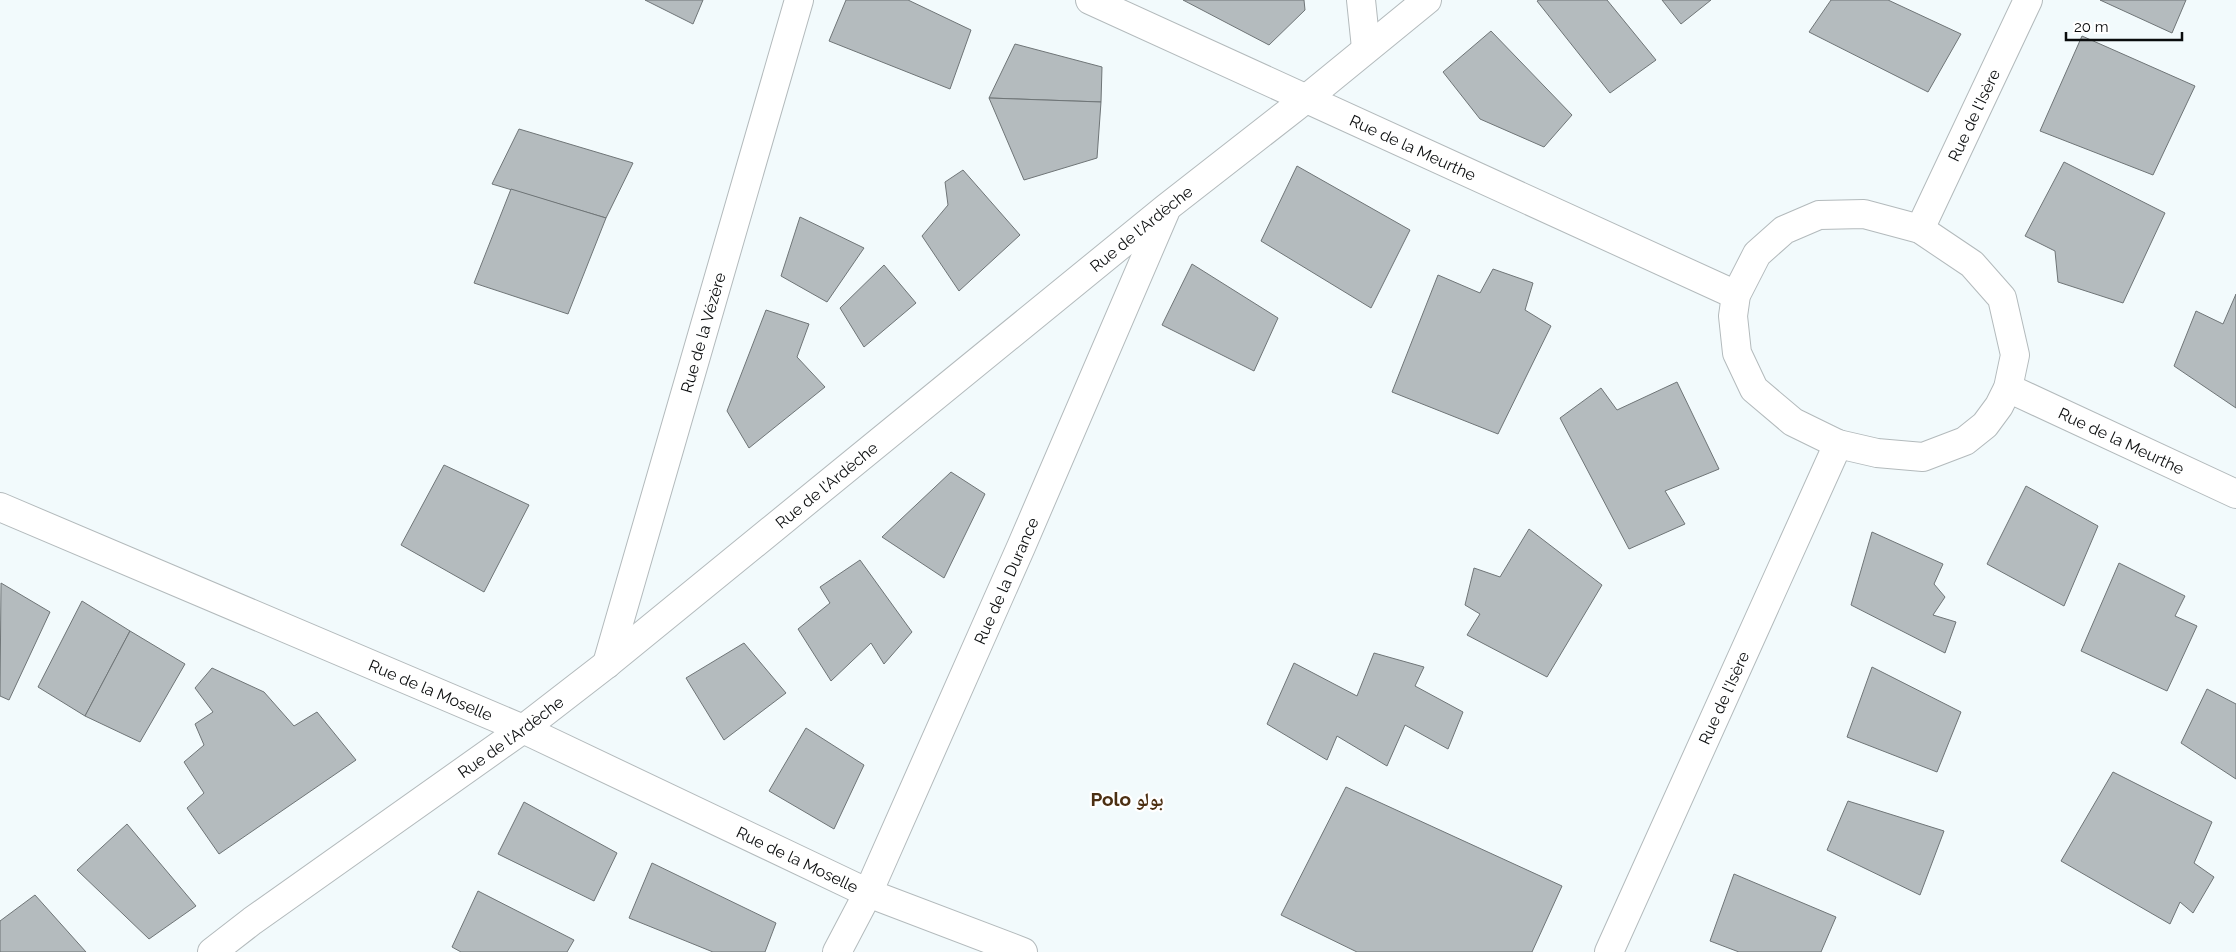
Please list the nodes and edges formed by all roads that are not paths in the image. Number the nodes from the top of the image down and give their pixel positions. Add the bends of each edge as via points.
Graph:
1 (799, 0) edge
2 (1090, 0) edge
3 (1361, 0) edge
4 (1427, 0) edge
5 (2028, 0) edge
6 (1366, 48) junction
7 (1307, 98) junction
8 (1166, 208) junction
9 (1920, 229) junction
10 (1736, 295) junction
11 (2008, 388) junction
12 (1838, 444) junction
13 (2236, 494) edge
14 (0, 507) edge
15 (607, 664) junction
16 (523, 729) junction
17 (868, 893) junction
18 (212, 952) edge
19 (837, 952) edge
20 (1023, 952) edge
21 (1609, 952) edge

1 - 15 street, Rue de la Vézère
2 - 7 street, Rue de la Meurthe
3 - 6 street
4 - 6 street, Rue de l'Ardèche
5 - 9 street, Rue de l'Isère
6 - 7 street, Rue de l'Ardèche
7 - 8 street, Rue de l'Ardèche
7 - 10 street, Rue de la Meurthe
8 - 15 street, Rue de l'Ardèche
8 - 17 street, Rue de la Durance via 1021,548
9 - 10 street via 1864,214 1819,215 1784,230 1757,254
9 - 11 street via 1972,264 2002,298 2014,355
10 - 12 street via 1733,316 1737,354 1754,389 1793,422
11 - 12 street via 1985,425 1965,441 1923,457 1876,454
11 - 13 street, Rue de la Meurthe
12 - 21 street, Rue de l'Isère
14 - 16 street, Rue de la Moselle
15 - 16 street, Rue de l'Ardèche
16 - 17 street, Rue de la Moselle
16 - 18 street, Rue de l'Ardèche
17 - 19 street, Rue de la Durance
17 - 20 street, Rue de la Moselle

